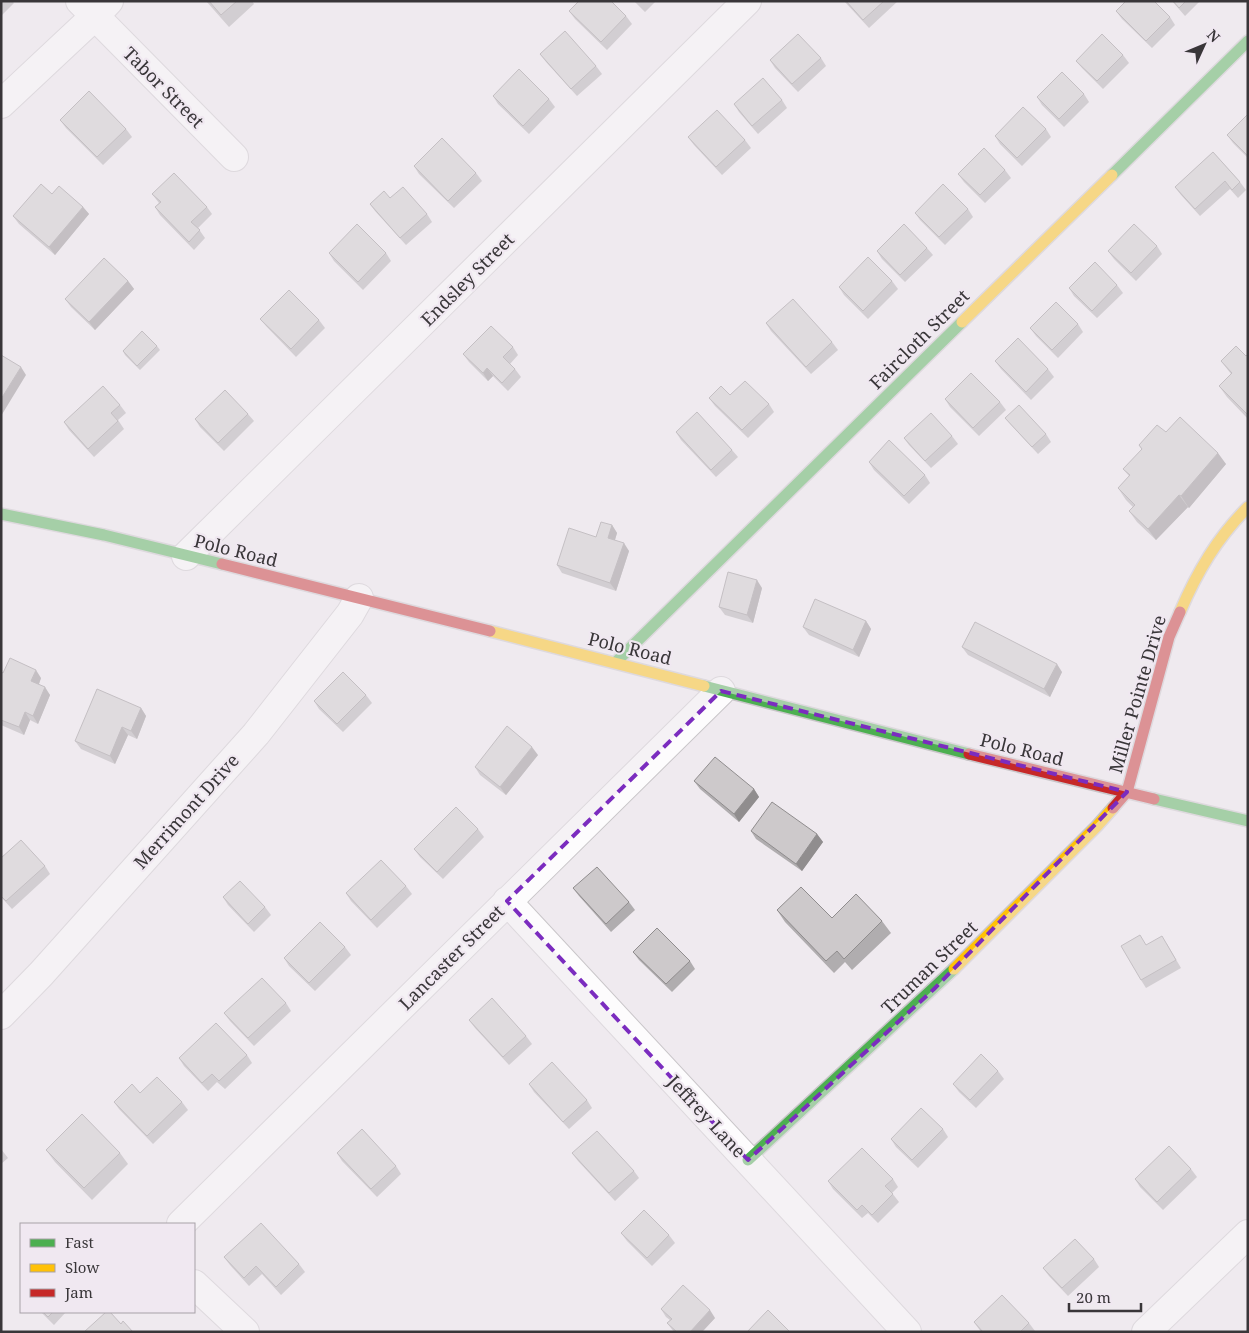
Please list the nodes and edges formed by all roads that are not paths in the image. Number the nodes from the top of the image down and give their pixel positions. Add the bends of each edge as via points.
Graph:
1 (747, 1) edge
2 (94, 6) edge
3 (1248, 41) edge
4 (1, 104) edge
5 (234, 157) dead end
6 (1248, 507) edge
7 (1, 514) edge
8 (186, 556) junction
9 (359, 598) junction
10 (616, 662) junction
11 (721, 691) junction
12 (1127, 792) junction
13 (1248, 821) edge
14 (507, 902) junction
15 (1, 1015) edge
16 (748, 1160) junction
17 (182, 1223) edge
18 (1248, 1234) edge
19 (195, 1285) edge
20 (245, 1332) edge
21 (907, 1332) edge
22 (1146, 1332) edge

1 - 8 street, Endsley Street
2 - 4 street, Tabor Street
2 - 5 street, Tabor Street
3 - 10 street, Faircloth Street
6 - 12 street, Miller Pointe Drive via 1218,539 1196,574 1179,613 1169,637
7 - 8 street, Polo Road
8 - 9 street, Polo Road
9 - 10 street, Polo Road
9 - 15 street, Merrimont Drive via 256,734
10 - 11 street, Polo Road
11 - 12 street, Polo Road
11 - 14 street, Lancaster Street
12 - 13 street, Polo Road
12 - 16 street, Truman Street via 934,989
14 - 16 street, Jeffrey Lane
14 - 17 street, Lancaster Street
16 - 21 street, Jeffrey Lane
18 - 22 street
19 - 20 street

